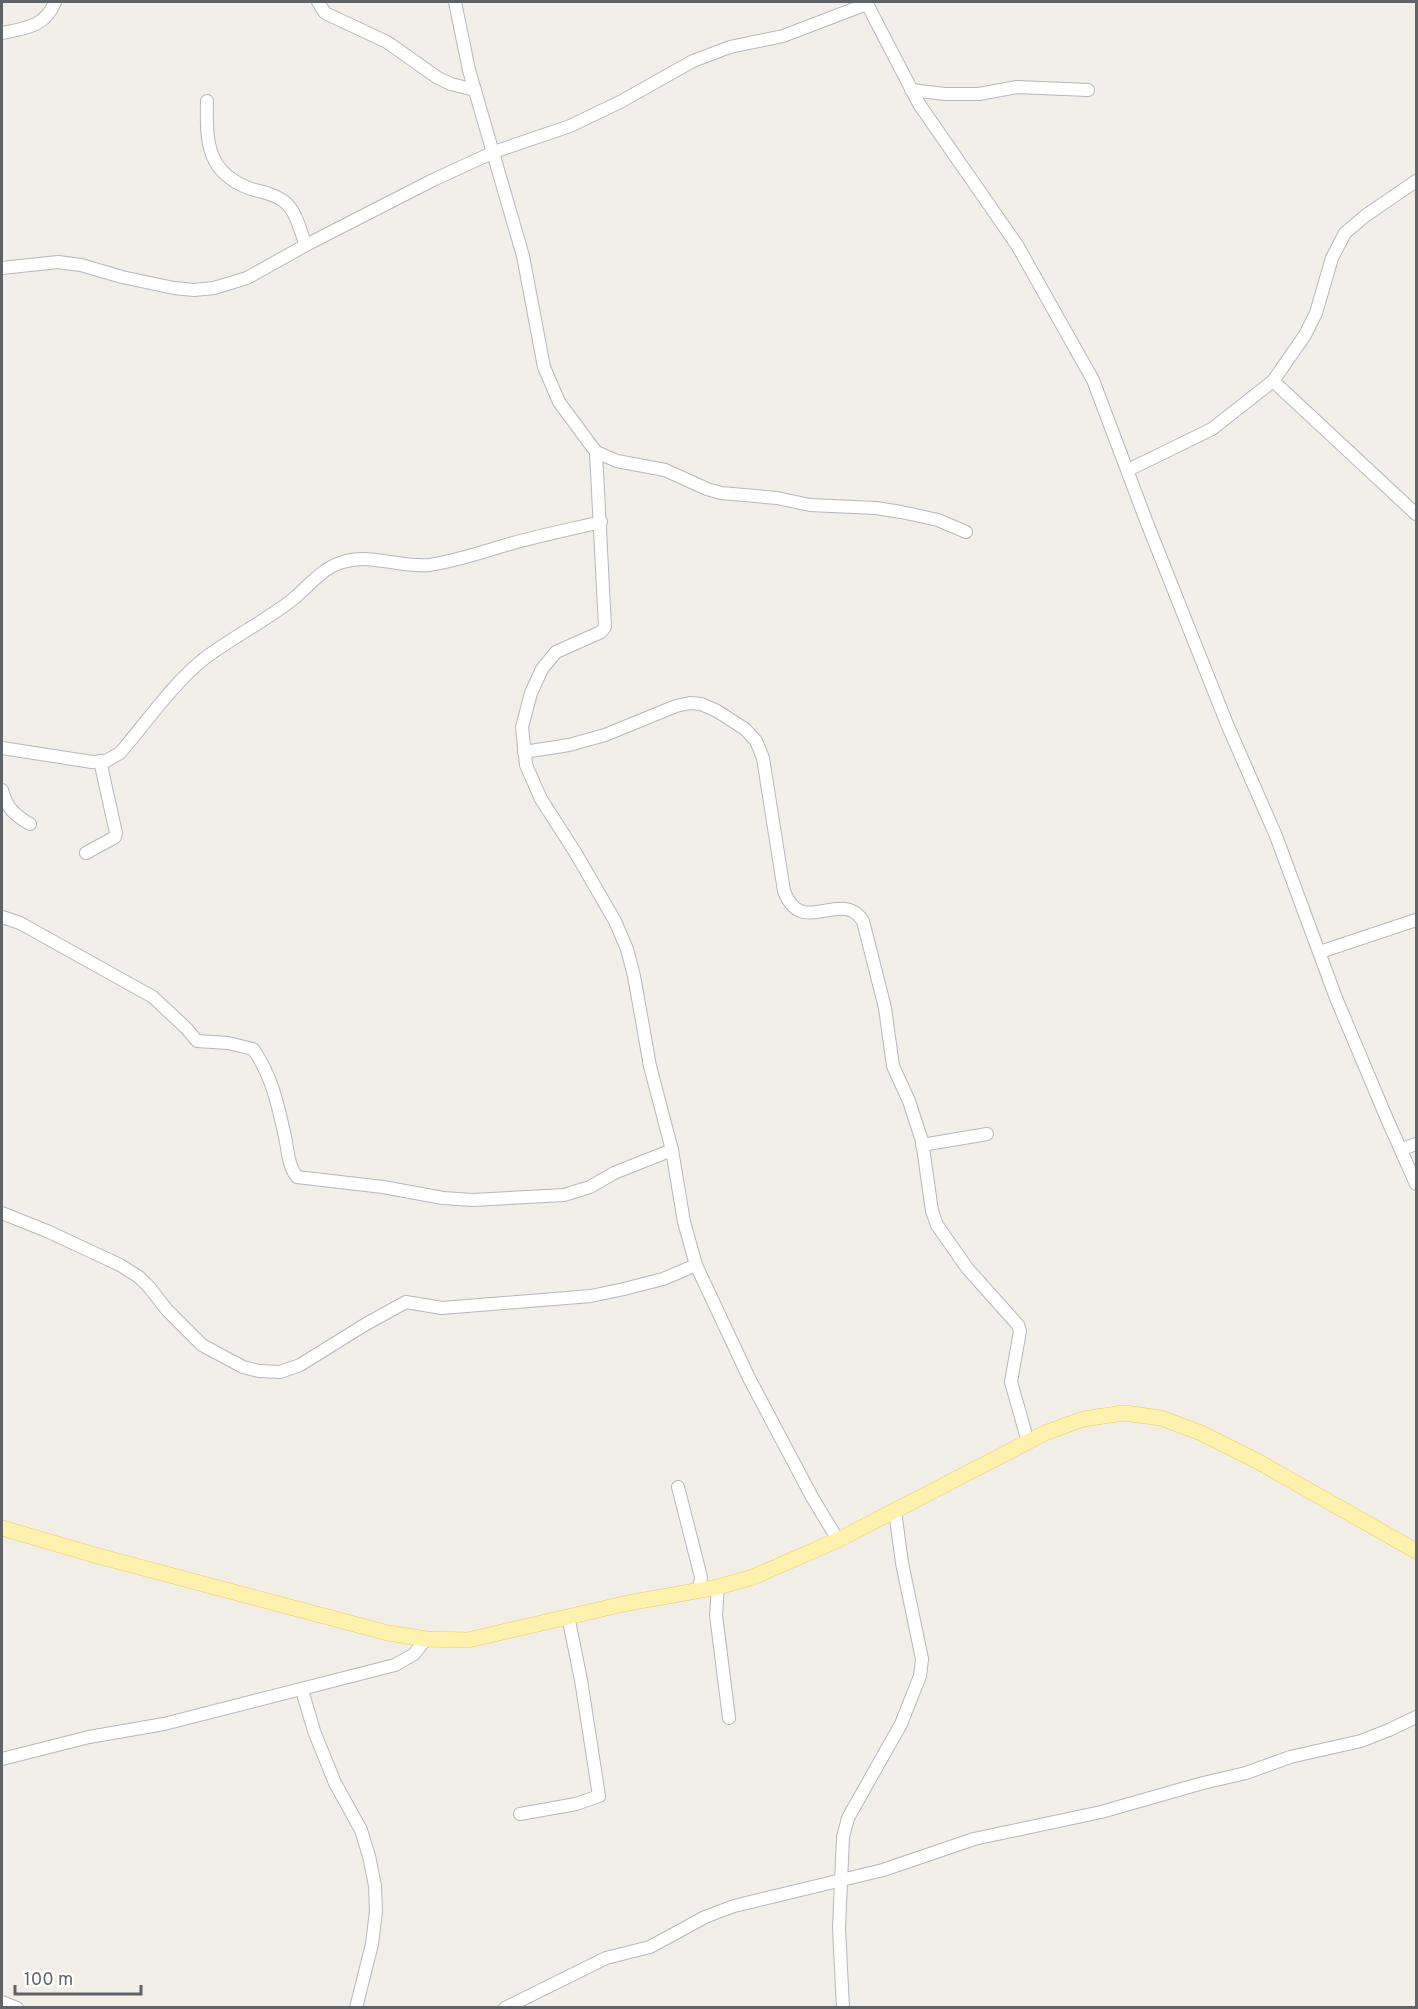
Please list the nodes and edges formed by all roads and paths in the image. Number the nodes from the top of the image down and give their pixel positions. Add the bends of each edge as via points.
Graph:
1 (55, 2) edge
2 (318, 2) edge
3 (455, 2) edge
4 (867, 3) edge
5 (2, 33) edge
6 (475, 90) junction
7 (911, 90) junction
8 (1088, 90) dead end
9 (207, 101) dead end
10 (494, 152) junction
11 (1416, 182) edge
12 (306, 245) junction
13 (2, 268) edge
14 (1273, 381) junction
15 (596, 452) junction
16 (1128, 470) junction
17 (1416, 514) edge
18 (601, 522) junction
19 (966, 532) dead end
20 (2, 748) edge
21 (524, 752) junction
22 (100, 761) junction
23 (2, 790) edge
24 (30, 824) dead end
25 (86, 853) dead end
26 (2, 917) edge
27 (1416, 920) edge
28 (1320, 952) junction
29 (987, 1134) dead end
30 (1416, 1144) edge
31 (922, 1145) junction
32 (1402, 1149) junction
33 (672, 1150) junction
34 (1416, 1184) edge
35 (2, 1213) edge
36 (696, 1265) junction
37 (1028, 1442) junction
38 (678, 1487) dead end
39 (895, 1511) junction
40 (2, 1528) edge
41 (838, 1540) junction
42 (1416, 1551) edge
43 (718, 1587) junction
44 (699, 1590) junction
45 (568, 1616) junction
46 (426, 1639) junction
47 (302, 1690) junction
48 (1416, 1717) edge
49 (729, 1718) dead end
50 (2, 1759) edge
51 (520, 1815) dead end
52 (839, 1881) junction
53 (2, 2002) edge
54 (17, 2007) edge
55 (356, 2007) edge
56 (505, 2007) edge
57 (843, 2007) edge

1 - 5 street via 47,17 33,26
2 - 6 street via 325,13 387,42 438,78
3 - 6 street
4 - 7 street
4 - 10 street via 783,36 730,47 693,61 570,126
6 - 10 street
7 - 8 street via 945,94 979,94 1017,87
7 - 16 street via 1007,230 1058,316 1093,380
9 - 12 street via 207,129 215,164 241,185 286,202 294,212
10 - 12 street
10 - 15 street via 523,256 544,367 559,402
11 - 14 street via 1345,233 1332,258 1305,336
12 - 13 street via 247,278 204,289 174,288 58,262
14 - 16 street via 1212,429
14 - 17 street
15 - 18 street
15 - 19 street via 617,461 665,470 721,493 810,505 876,508 938,520
16 - 28 street
18 - 21 street via 605,627 556,652 542,669 522,727
18 - 22 street via 426,565 358,558 341,562 293,600 205,658 120,753
20 - 22 street
21 - 31 street via 605,735 690,703 717,711 745,729 756,741 763,758 788,900 801,912 846,908 859,914 863,921 885,1008 893,1066
21 - 33 street via 541,799 615,921 627,949 650,1066
22 - 25 street via 116,833
23 - 24 street via 8,808
26 - 33 street via 20,922 153,997 197,1041 253,1049 271,1080 297,1177 473,1200 564,1195
27 - 28 street
28 - 32 street
29 - 31 street
30 - 32 street
31 - 37 street via 927,1189 937,1225 967,1268 1018,1325 1011,1382
32 - 34 street
33 - 36 street
35 - 36 street via 120,1265 139,1277 202,1345 243,1367 259,1371 280,1372 300,1365 406,1302 442,1308 591,1296 653,1281
36 - 41 street via 749,1378
37 - 39 main road
37 - 42 main road via 1083,1419 1124,1413 1161,1418 1257,1461
38 - 44 street via 701,1577
39 - 41 main road
39 - 52 street via 922,1659 920,1676 901,1724 848,1818
40 - 46 main road via 388,1633
41 - 43 main road via 753,1577
43 - 44 main road
43 - 49 street via 716,1615
44 - 45 main road
45 - 46 main road via 468,1640
45 - 51 street via 599,1796
46 - 47 street via 414,1654 395,1665
47 - 50 street
47 - 55 street via 335,1783 361,1830 375,1886 372,1944
48 - 52 street via 1360,1742 1290,1757 1246,1773 1101,1812 974,1839
52 - 56 street via 734,1906 650,1947 606,1958
52 - 57 street
53 - 54 street

